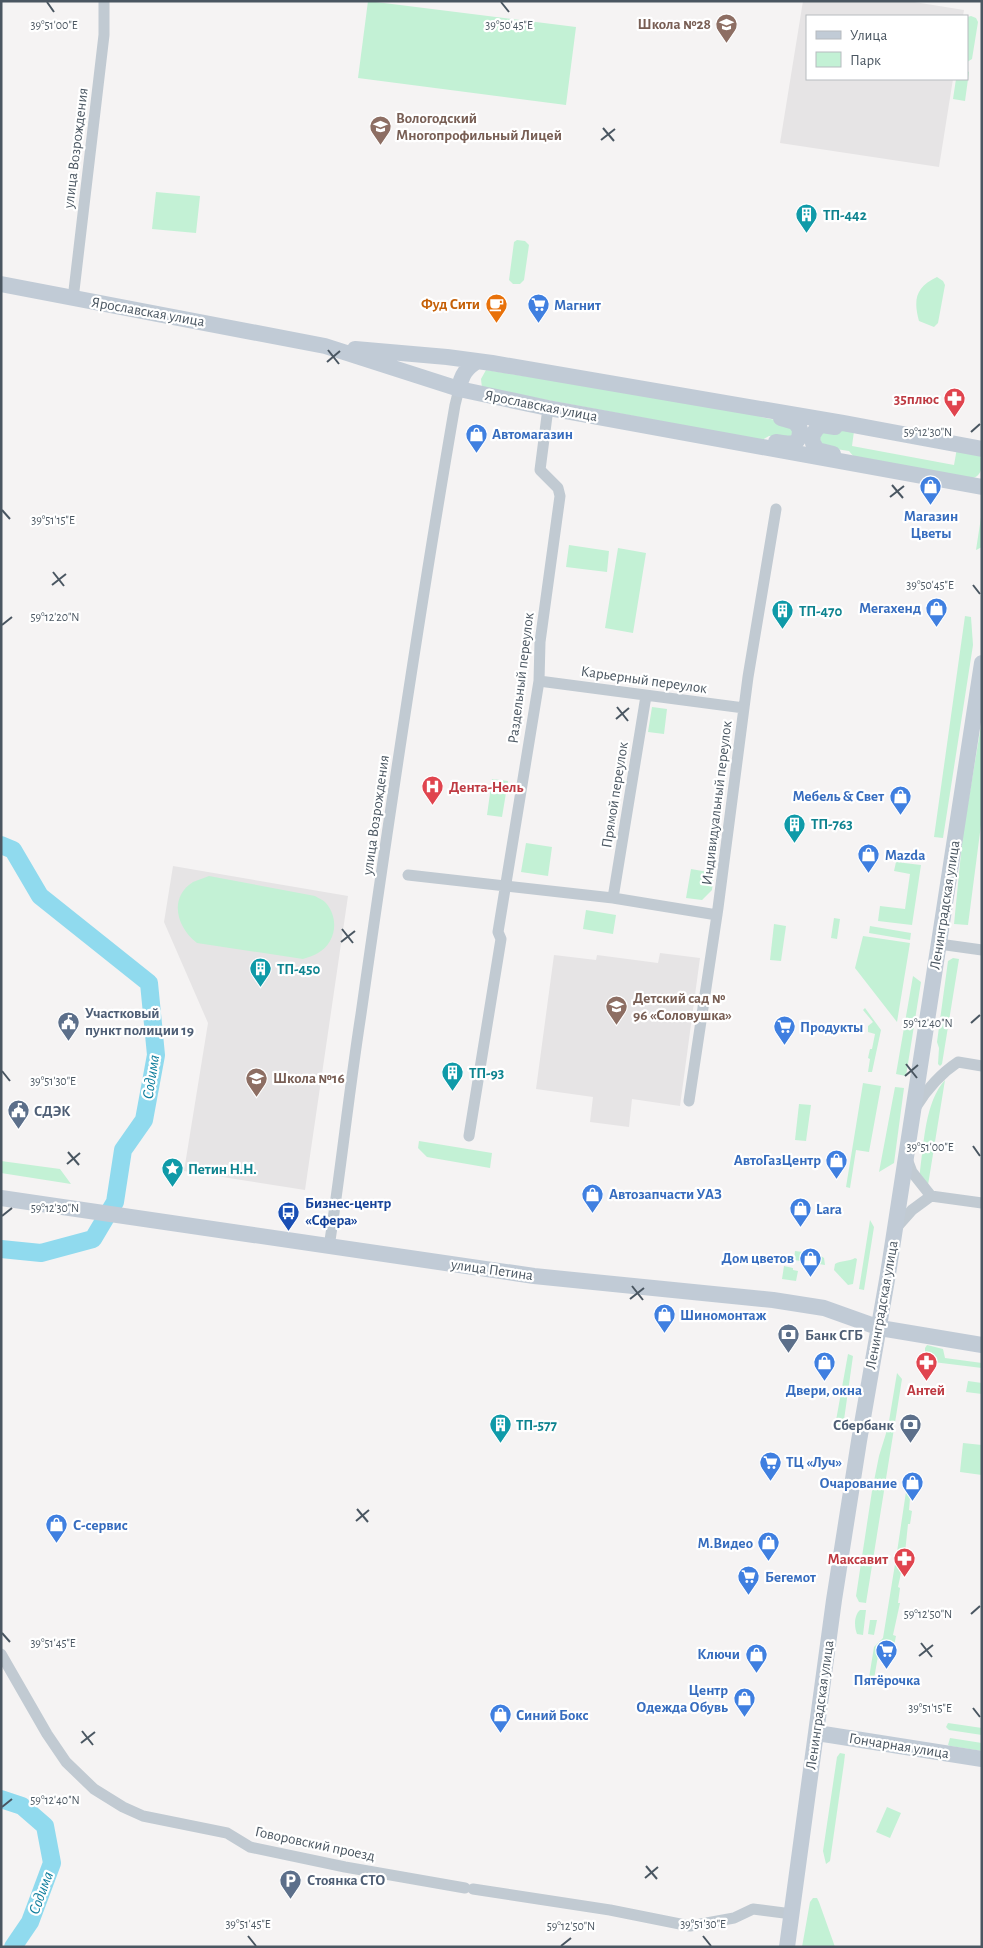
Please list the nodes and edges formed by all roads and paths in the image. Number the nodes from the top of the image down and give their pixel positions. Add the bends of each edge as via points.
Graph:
1 (104, 1) edge
2 (1, 284) edge
3 (74, 298) junction
4 (325, 346) junction
5 (478, 361) junction
6 (459, 389) junction
7 (548, 408) junction
8 (762, 410) junction
9 (843, 423) junction
10 (761, 447) junction
11 (982, 449) edge
12 (847, 463) junction
13 (982, 487) edge
14 (776, 509) dead end
15 (982, 663) edge
16 (539, 681) junction
17 (646, 696) junction
18 (744, 708) junction
19 (408, 875) dead end
20 (506, 885) junction
21 (613, 898) junction
22 (717, 915) junction
23 (939, 944) junction
24 (982, 950) edge
25 (982, 1066) edge
26 (688, 1101) dead end
27 (913, 1111) junction
28 (469, 1136) dead end
29 (906, 1156) junction
30 (931, 1196) junction
31 (1, 1198) edge
32 (982, 1203) edge
33 (895, 1229) junction
34 (329, 1247) junction
35 (880, 1328) junction
36 (982, 1345) edge
37 (1, 1654) edge
38 (817, 1733) junction
39 (982, 1759) edge
40 (792, 1914) junction
41 (787, 1947) edge

1 - 3 street, улица Возрождения via 104,36
2 - 3 street, Ярославская улица
3 - 4 street, Ярославская улица
4 - 5 street, Ярославская улица
4 - 6 street, Ярославская улица
5 - 6 street via 464,372
5 - 8 street, Ярославская улица
6 - 7 street, Ярославская улица
6 - 34 street, улица Возрождения via 426,574
7 - 10 street, Ярославская улица
7 - 16 street, Раздельный переулок via 540,470 558,488 560,496 540,642
8 - 9 street, Ярославская улица
8 - 10 street, Ярославская улица via 764,415 795,422 800,432 797,442 768,441
9 - 11 street, Ярославская улица
9 - 12 street, Ярославская улица via 839,428 822,425 814,431 812,440 817,450 844,455
10 - 12 street, Ярославская улица
12 - 13 street, Ярославская улица
14 - 18 street, Индивидуальный переулок
15 - 23 street, Ленинградская улица
16 - 17 street, Карьерный переулок
16 - 20 street, Раздельный переулок
17 - 18 street, Карьерный переулок
17 - 21 street, Прямой переулок
18 - 22 street, Индивидуальный переулок
19 - 20 street
20 - 21 street
20 - 28 street, Раздельный переулок via 498,932 501,939
21 - 22 street
22 - 26 street, Индивидуальный переулок
23 - 24 street
23 - 27 street, Ленинградская улица
25 - 27 street via 958,1062 925,1092
27 - 29 street, Ленинградская улица
29 - 30 street via 912,1172
29 - 33 street, Ленинградская улица
30 - 32 street
30 - 33 street via 912,1210
31 - 34 street, улица Петина
33 - 35 street, Ленинградская улица
34 - 35 street, улица Петина via 534,1276 773,1300 824,1308
35 - 36 street, улица Петина
35 - 38 street, Ленинградская улица via 834,1600
37 - 40 street, Говоровский проезд via 66,1762 94,1789 143,1816 227,1833 250,1847 345,1867 690,1926 734,1918 753,1909
38 - 39 street, Гончарная улица
38 - 40 street, Ленинградская улица
40 - 41 street, Ленинградская улица

